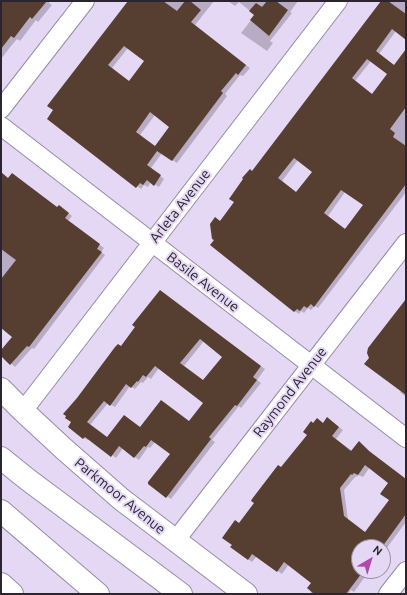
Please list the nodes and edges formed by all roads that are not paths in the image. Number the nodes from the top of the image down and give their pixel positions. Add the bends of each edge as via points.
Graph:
1 (85, 1) edge
2 (338, 1) edge
3 (1, 109) edge
4 (1, 126) edge
5 (152, 243) junction
6 (406, 243) edge
7 (311, 365) junction
8 (1, 389) edge
9 (23, 411) junction
10 (406, 438) edge
11 (1, 458) edge
12 (1, 511) edge
13 (175, 541) junction
14 (406, 570) edge
15 (1, 584) edge
16 (12, 594) edge
17 (98, 594) edge
18 (181, 594) edge
19 (246, 594) edge
20 (388, 594) edge

1 - 3 street
2 - 5 street, Arleta Avenue
4 - 5 street, Basile Avenue
5 - 7 street, Basile Avenue
5 - 9 street, Arleta Avenue
6 - 7 street, Raymond Avenue
7 - 10 street, Basile Avenue
7 - 13 street, Raymond Avenue
8 - 9 main road, Parkmoor Avenue
9 - 13 main road, Parkmoor Avenue via 121,499
11 - 18 main road
12 - 17 main road
13 - 19 main road, Parkmoor Avenue
14 - 20 street
15 - 16 main road

